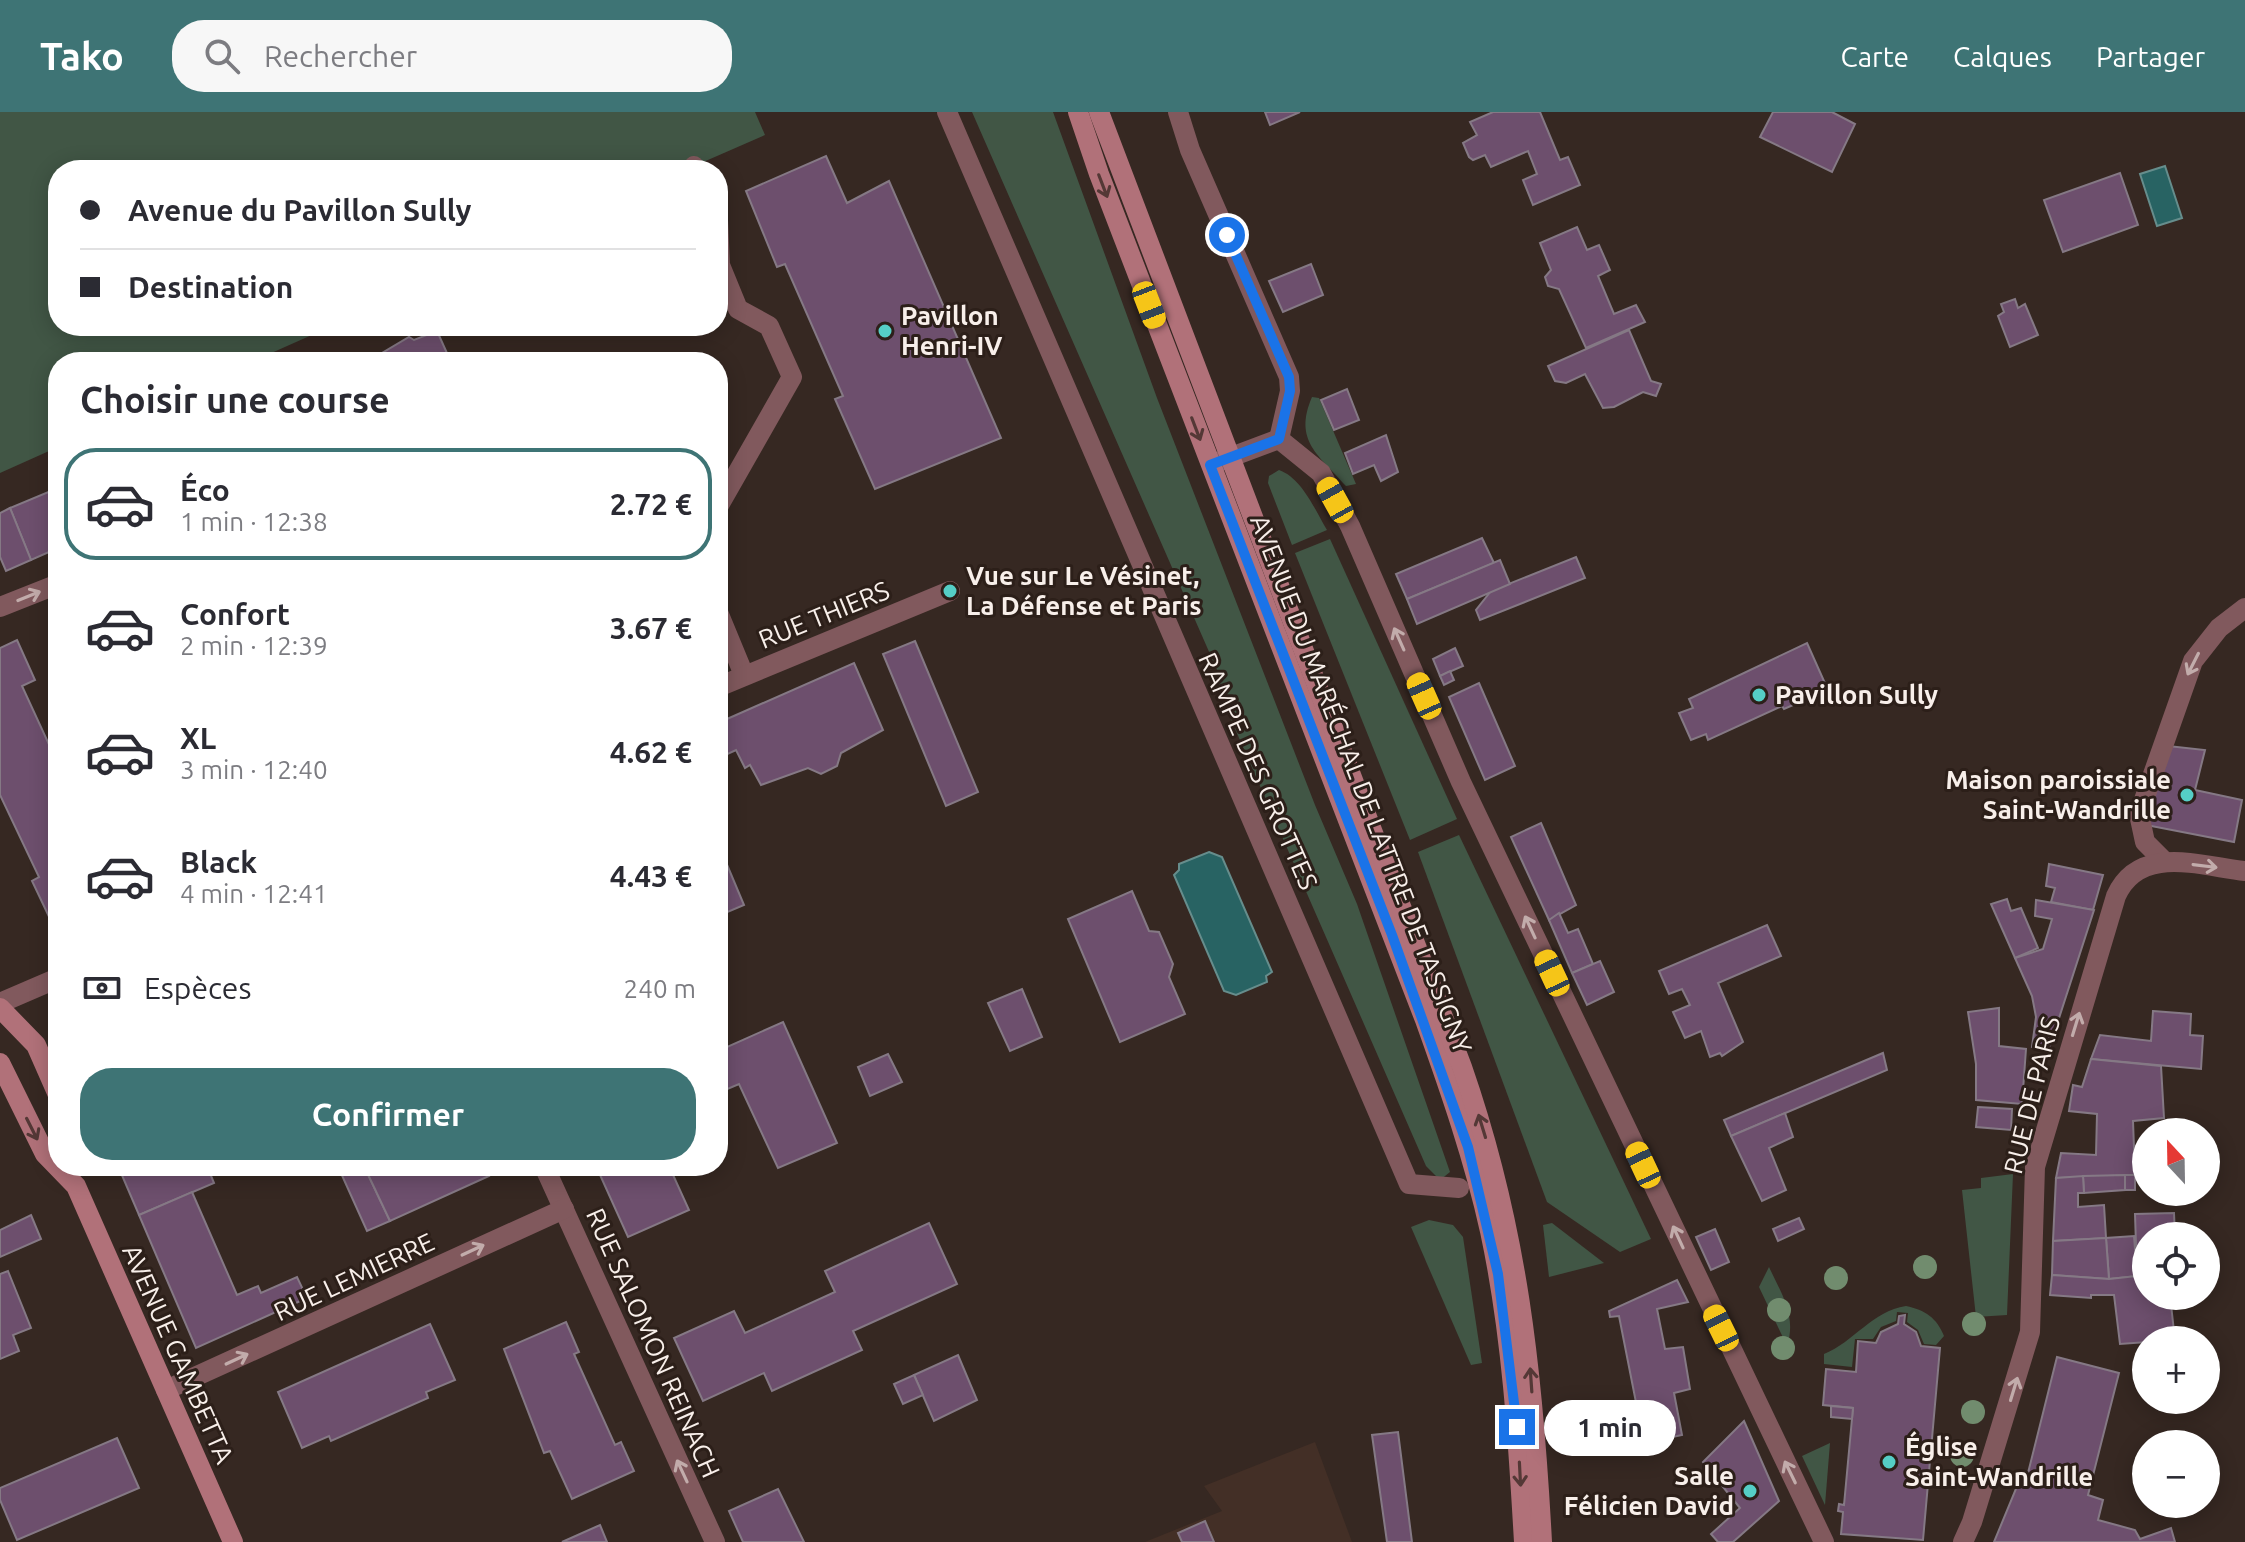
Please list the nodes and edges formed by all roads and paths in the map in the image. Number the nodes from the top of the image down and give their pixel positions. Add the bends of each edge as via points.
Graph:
1 (947, 112) edge
2 (1078, 112) edge
3 (1099, 112) edge
4 (1178, 112) edge
5 (728, 285) edge
6 (1279, 439) junction
7 (1219, 462) junction
8 (728, 489) edge
9 (48, 588) edge
10 (950, 591) dead end
11 (0, 607) edge
12 (2245, 608) edge
13 (728, 636) edge
14 (744, 675) junction
15 (728, 682) edge
16 (2164, 861) junction
17 (2245, 871) edge
18 (48, 983) edge
19 (0, 1005) edge
20 (0, 1063) edge
21 (48, 1072) edge
22 (48, 1156) edge
23 (76, 1176) edge
24 (549, 1176) edge
25 (1459, 1188) dead end
26 (564, 1209) junction
27 (166, 1390) junction
28 (233, 1542) edge
29 (715, 1542) edge
30 (1524, 1542) edge
31 (1542, 1542) edge
32 (1824, 1542) edge
33 (1963, 1542) edge

1 - 25 street, RAMPE DES GROTTES via 1409,1184
2 -> 7 main road, AVENUE DU MARÉCHAL DE LATTRE DE TASSIGNY
3 - 7 main road, AVENUE DU MARÉCHAL DE LATTRE DE TASSIGNY
4 - 6 street via 1289,377
5 - 8 street via 738,309 769,326 792,377
6 - 7 street
32 -> 6 street via 1468,796 1350,526 1321,473
7 -> 30 main road, AVENUE DU MARÉCHAL DE LATTRE DE TASSIGNY via 1468,1147 1490,1231 1510,1349
31 -> 7 main road, AVENUE DU MARÉCHAL DE LATTRE DE TASSIGNY via 1529,1350 1491,1155 1462,1067
11 -> 9 street
10 - 14 street, RUE THIERS
12 -> 16 street via 2213,634 2193,661 2139,814 2145,842
13 - 14 street
14 - 15 street, RUE THIERS
16 -> 17 street
33 -> 16 street, RUE DE PARIS via 2030,1332 2035,1167 2062,1072 2120,886 2141,867
18 - 19 street
19 - 21 main road via 36,1045
20 -> 22 main road, AVENUE GAMBETTA
23 - 27 main road, AVENUE GAMBETTA
24 - 26 street, RUE SALOMON REINACH
27 -> 26 street, RUE LEMIERRE
29 -> 26 street, RUE SALOMON REINACH
27 - 28 main road, AVENUE GAMBETTA

